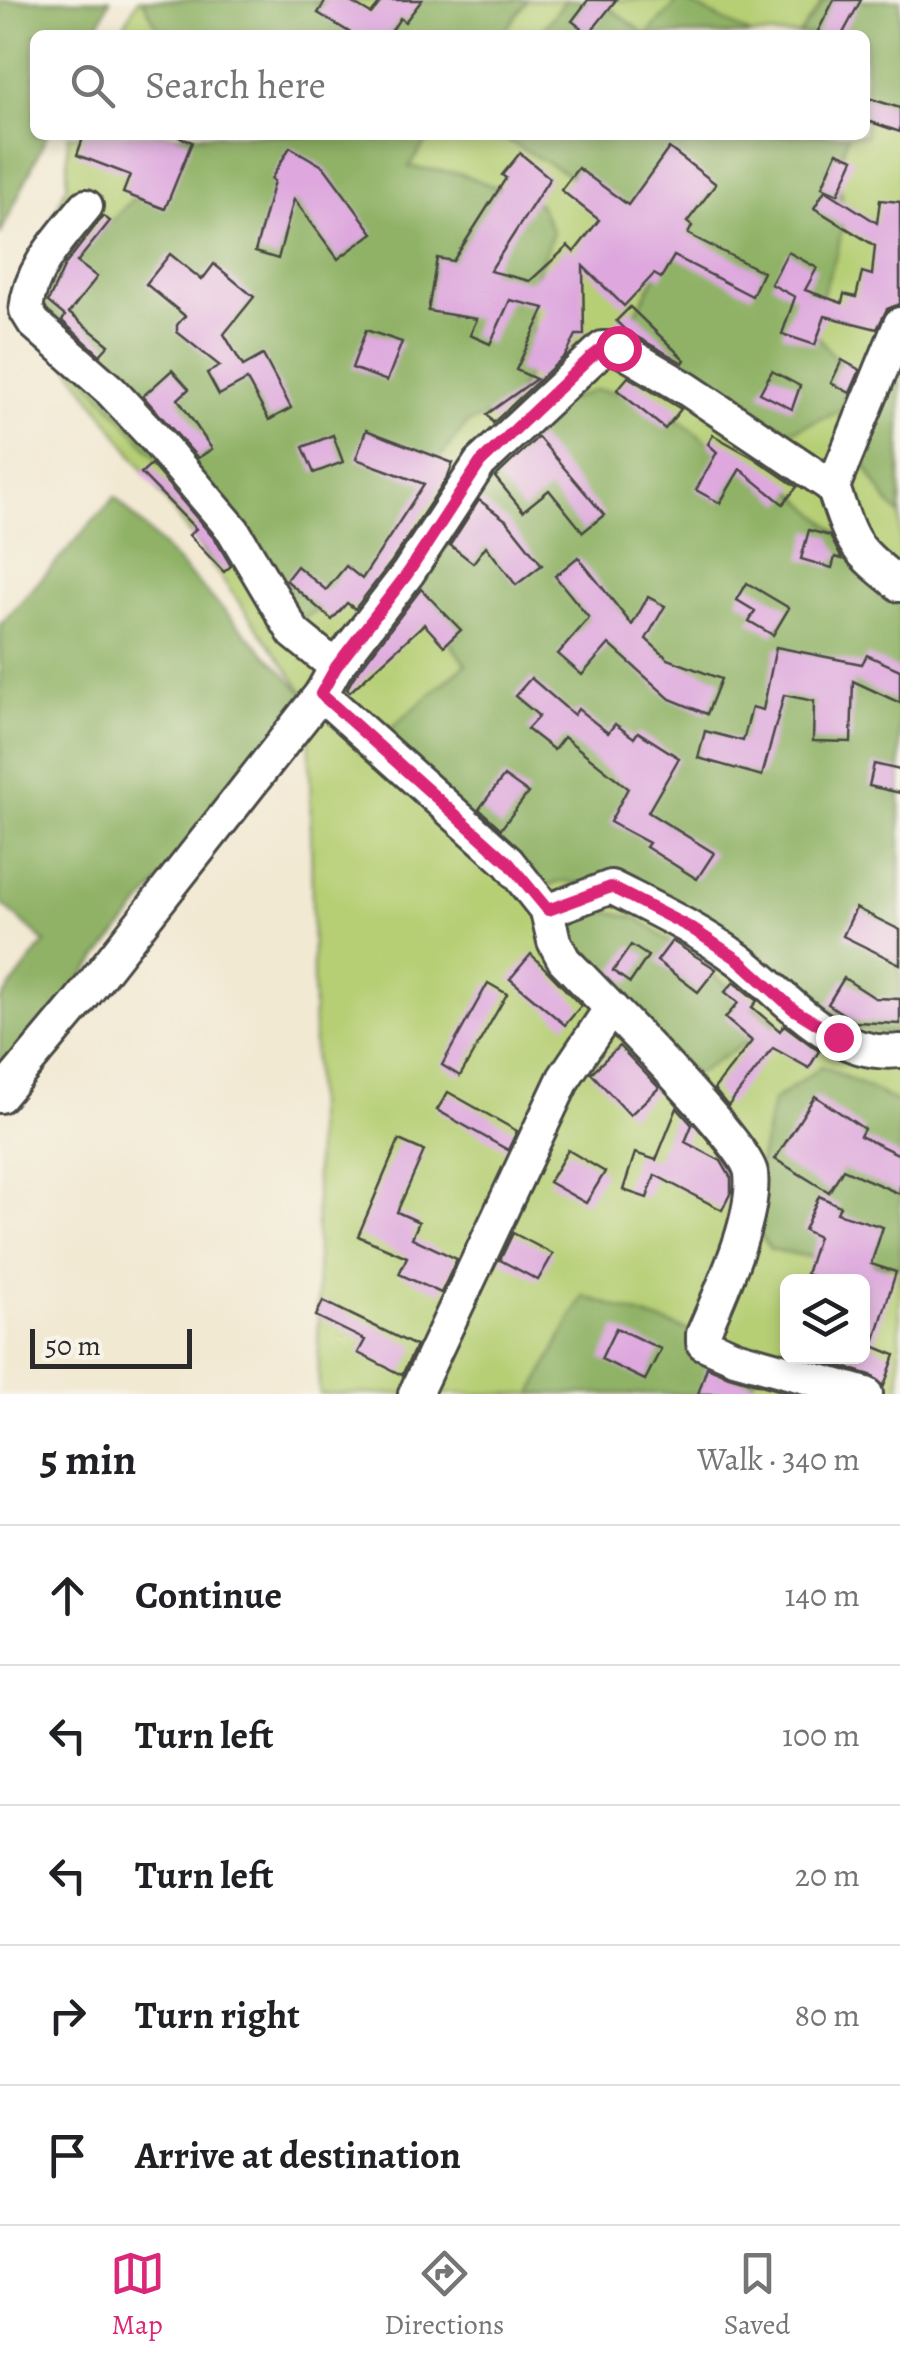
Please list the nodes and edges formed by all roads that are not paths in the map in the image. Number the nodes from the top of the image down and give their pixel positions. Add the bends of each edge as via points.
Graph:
1 (86, 206) dead end
2 (900, 324) edge
3 (834, 487) junction
4 (900, 585) edge
5 (329, 681) junction
6 (548, 910) junction
7 (611, 1008) junction
8 (900, 1051) edge
9 (0, 1096) edge
10 (415, 1394) edge
11 (866, 1394) edge

1 - 5 lane via 44,260 26,310 112,391 233,530
2 - 3 lane
3 - 4 lane via 862,556
3 - 5 lane via 687,389 618,348 603,348 480,463
5 - 6 lane
5 - 9 lane
6 - 7 lane via 564,960
6 - 8 lane via 611,887 691,928 793,1009 857,1048
7 - 10 lane via 564,1078
7 - 11 lane via 672,1071 751,1172 742,1233 704,1343

